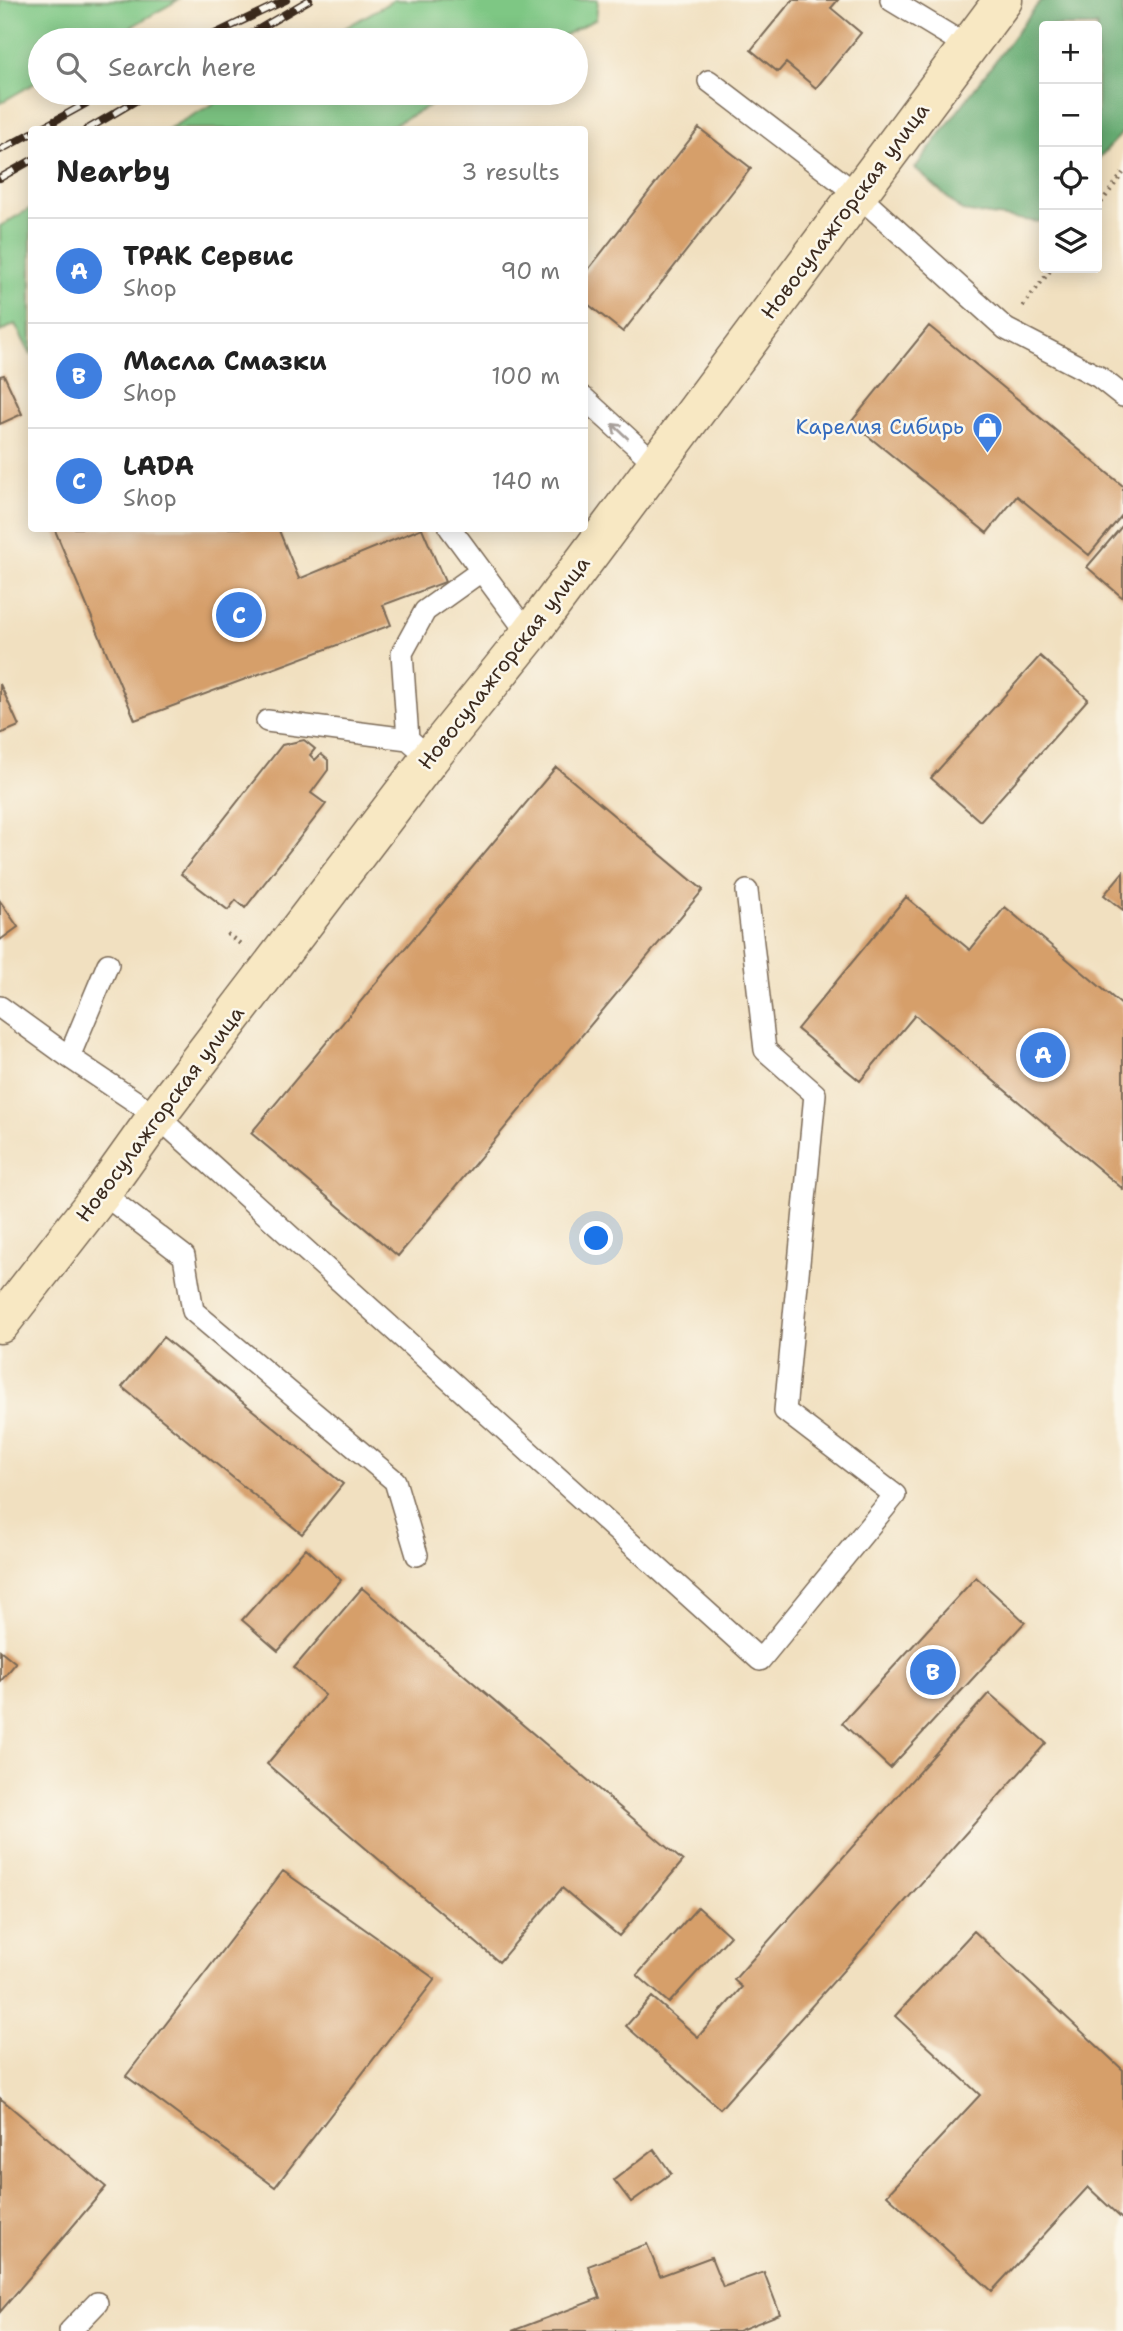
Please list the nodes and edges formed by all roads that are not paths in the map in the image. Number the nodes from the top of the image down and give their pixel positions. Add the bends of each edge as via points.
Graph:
1 (891, 0) edge
2 (1003, 0) edge
3 (967, 46) junction
4 (709, 81) dead end
5 (859, 195) junction
6 (1123, 396) edge
7 (588, 402) edge
8 (656, 464) junction
9 (453, 532) edge
10 (481, 571) junction
11 (529, 635) junction
12 (267, 721) dead end
13 (419, 748) junction
14 (747, 891) dead end
15 (108, 964) dead end
16 (0, 1007) edge
17 (69, 1057) junction
18 (157, 1116) junction
19 (102, 1193) junction
20 (0, 1324) edge
21 (417, 1555) dead end
22 (97, 2303) dead end
23 (70, 2331) edge

1 - 3 lane
2 - 3 main road, Новосулажгорская улица
3 - 5 main road, Новосулажгорская улица
4 - 5 lane
5 - 6 lane via 1006,329 1099,377
5 - 8 main road, Новосулажгорская улица
8 -> 7 lane
8 - 11 main road, Новосулажгорская улица
9 - 10 lane
10 - 11 lane
10 - 13 lane via 425,611 402,653
11 - 13 main road, Новосулажгорская улица
12 - 13 lane
13 - 18 main road, Новосулажгорская улица
14 - 18 lane via 765,1050 815,1094 785,1411 895,1495 760,1660
15 - 17 lane
16 - 17 lane
17 - 18 lane
18 - 19 main road, Новосулажгорская улица
19 - 20 main road, Новосулажгорская улица
19 - 21 lane via 184,1256 193,1311 395,1481
22 - 23 lane

